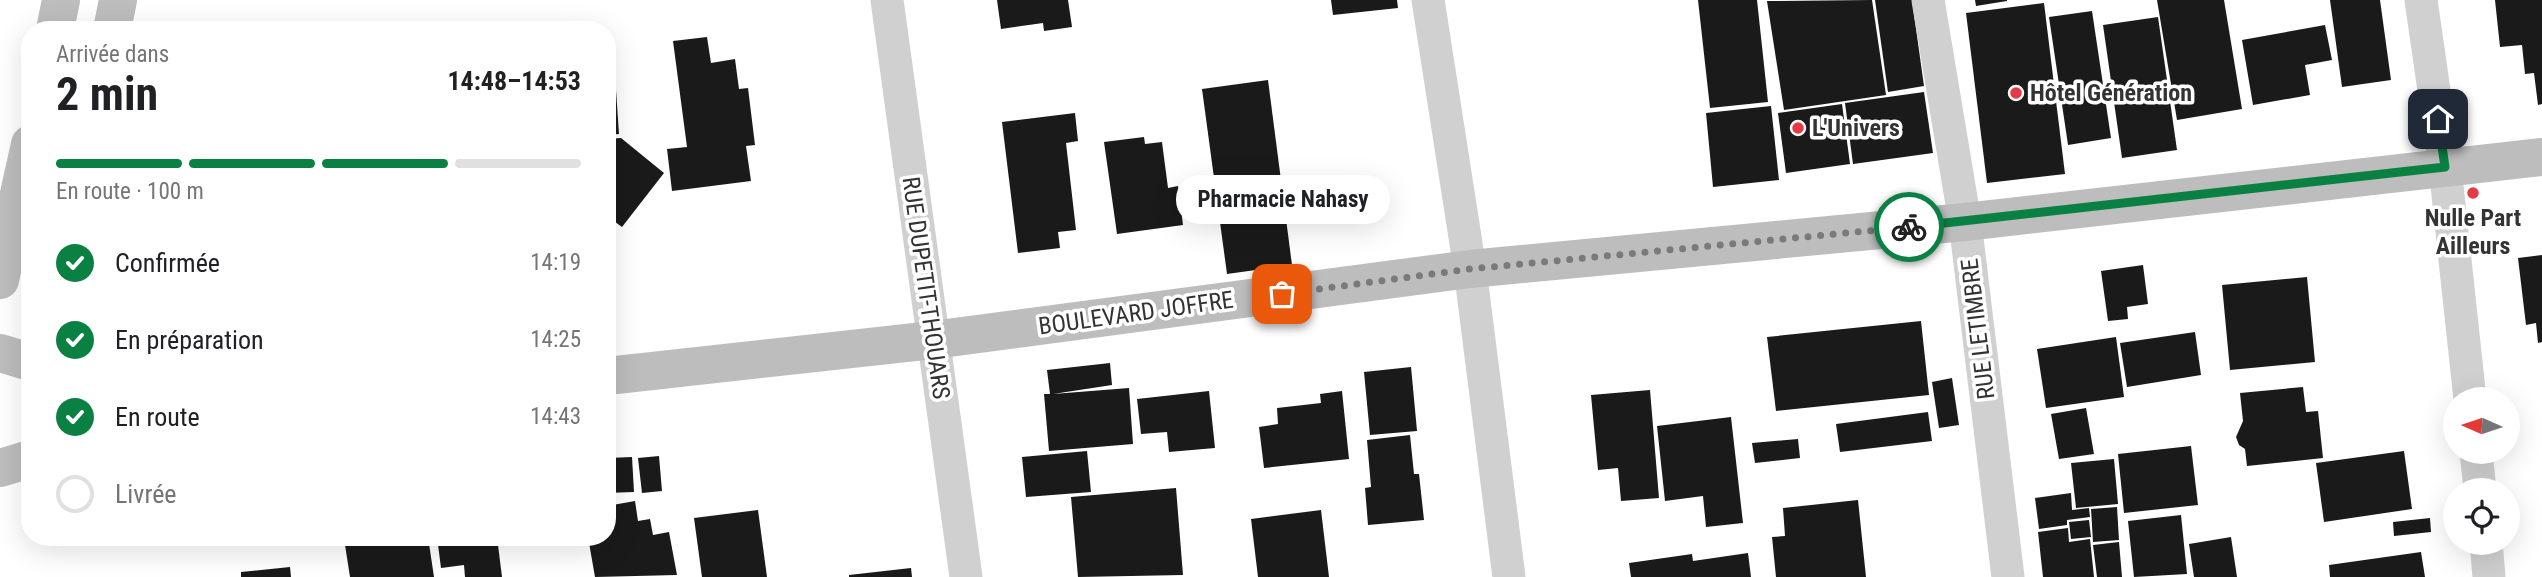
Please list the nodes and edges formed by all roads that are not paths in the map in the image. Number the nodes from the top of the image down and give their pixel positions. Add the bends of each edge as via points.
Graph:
1 (61, 0) edge
2 (118, 0) edge
3 (887, 0) edge
4 (1428, 0) edge
5 (1928, 0) edge
6 (2421, 0) edge
7 (57, 21) edge
8 (114, 21) edge
9 (2542, 157) edge
10 (2445, 167) junction
11 (21, 184) edge
12 (1965, 222) junction
13 (1470, 269) junction
14 (0, 279) edge
15 (933, 340) junction
16 (0, 354) edge
17 (21, 360) edge
18 (616, 375) edge
19 (2469, 387) edge
20 (2487, 555) edge
21 (966, 577) edge
22 (1508, 577) edge
23 (2008, 577) edge
24 (2489, 577) edge

1 - 7 street
2 - 8 street
3 - 15 street, RUE DUPETIT-THOUARS
4 - 13 street
5 - 12 street, RUE LETIMBRE
6 - 10 street
9 - 10 street, BOULEVARD JOFFRE
10 - 12 street, BOULEVARD JOFFRE
10 - 19 street
11 - 14 street
12 - 13 street, BOULEVARD JOFFRE
12 - 23 street, RUE LETIMBRE
13 - 15 street, BOULEVARD JOFFRE
13 - 22 street
15 - 18 street, BOULEVARD JOFFRE
15 - 21 street, RUE DUPETIT-THOUARS
16 - 17 street
20 - 24 street

